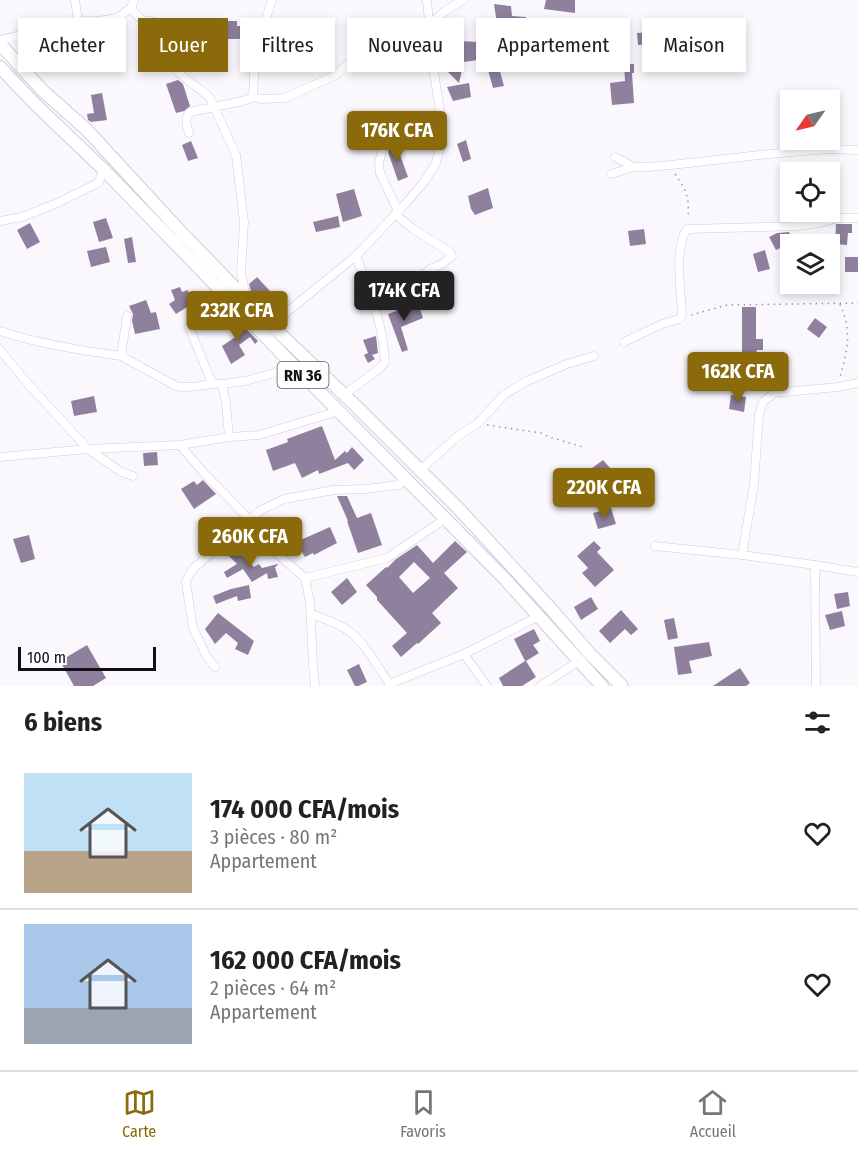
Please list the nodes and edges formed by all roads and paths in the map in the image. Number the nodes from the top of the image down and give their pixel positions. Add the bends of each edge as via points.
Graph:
1 (75, 0) edge
2 (272, 0) edge
3 (427, 0) edge
4 (464, 0) edge
5 (133, 4) edge
6 (78, 18) edge
7 (117, 18) edge
8 (429, 18) edge
9 (437, 18) edge
10 (18, 36) edge
11 (0, 40) edge
12 (0, 44) edge
13 (347, 65) edge
14 (0, 67) edge
15 (434, 72) edge
16 (253, 97) junction
17 (214, 107) junction
18 (441, 117) junction
19 (189, 133) dead end
20 (858, 150) edge
21 (615, 157) dead end
22 (671, 165) junction
23 (634, 167) junction
24 (104, 170) junction
25 (611, 174) dead end
26 (397, 212) junction
27 (858, 218) edge
28 (0, 221) edge
29 (687, 229) junction
30 (356, 256) junction
31 (246, 299) junction
32 (838, 303) junction
33 (858, 303) edge
34 (376, 308) junction
35 (127, 316) dead end
36 (678, 319) junction
37 (271, 325) junction
38 (189, 327) dead end
39 (0, 331) edge
40 (624, 342) dead end
41 (0, 350) edge
42 (121, 356) junction
43 (594, 356) dead end
44 (291, 363) junction
45 (212, 383) junction
46 (858, 383) edge
47 (222, 384) junction
48 (838, 387) junction
49 (344, 395) junction
50 (339, 411) junction
51 (477, 424) junction
52 (229, 437) junction
53 (180, 445) junction
54 (583, 447) dead end
55 (88, 449) junction
56 (0, 457) edge
57 (420, 470) junction
58 (133, 476) dead end
59 (406, 479) junction
60 (445, 519) junction
61 (250, 520) junction
62 (655, 546) dead end
63 (742, 555) junction
64 (814, 565) junction
65 (858, 572) edge
66 (305, 578) junction
67 (311, 614) junction
68 (539, 616) junction
69 (464, 654) junction
70 (579, 661) junction
71 (215, 667) dead end
72 (390, 685) edge
73 (315, 686) edge
74 (486, 686) edge
75 (540, 686) edge
76 (602, 686) edge
77 (622, 686) edge
78 (816, 686) edge

1 - 6 street
2 - 16 street via 255,53
3 - 8 street
4 - 9 street
5 - 7 street
5 - 17 street via 140,18 156,23 174,68 203,90
10 - 11 street
12 - 31 main road, RN 36
13 - 16 street via 336,75 285,98
14 - 24 main road, RN 36
15 - 18 street
16 - 17 street
17 - 19 street via 187,115
17 - 31 street via 236,155 244,222 241,272
18 - 26 street via 436,163
18 - 26 street via 398,130 382,150 380,173
20 - 22 street via 828,149
21 - 23 street
22 - 23 street
22 - 29 path via 687,191
23 - 25 street
24 - 28 street via 98,183 66,199
24 - 44 main road, RN 36
26 - 30 street
26 - 34 street via 413,229 452,256
27 - 29 street via 796,226
29 - 36 street via 679,259 682,315
30 - 34 street
30 - 37 street
31 - 37 main road, RN 36
32 - 33 path
32 - 36 path via 727,305
32 - 48 path via 849,337
34 - 49 street via 385,362
35 - 42 street
36 - 40 street
37 - 49 main road, RN 36
38 - 45 street
39 - 42 street
41 - 55 street
42 - 45 street via 176,386 195,388
43 - 51 street via 527,381 505,394
44 - 47 street via 278,372
44 - 50 main road, RN 36
45 - 47 street
46 - 48 street
47 - 52 street
48 - 63 street via 774,393 764,402 759,414 754,484
49 - 57 main road, RN 36
50 - 52 street via 259,435
50 - 59 main road, RN 36
51 - 54 path via 541,433
51 - 57 street
52 - 53 street
53 - 55 street
53 - 61 street
55 - 56 street
55 - 58 street
57 - 77 main road, RN 36
59 - 60 main road, RN 36
59 - 61 street via 398,484 334,489 284,499
60 - 66 street via 387,558
60 - 68 main road, RN 36
61 - 66 street via 266,544
61 - 71 street via 194,568 186,582 193,628
62 - 63 street
63 - 64 street
64 - 65 street
64 - 78 street
66 - 67 street
67 - 72 street via 342,627 358,639
67 - 73 street
68 - 69 street
68 - 70 main road, RN 36
69 - 72 street
69 - 74 street
70 - 75 street
70 - 76 main road, RN 36

